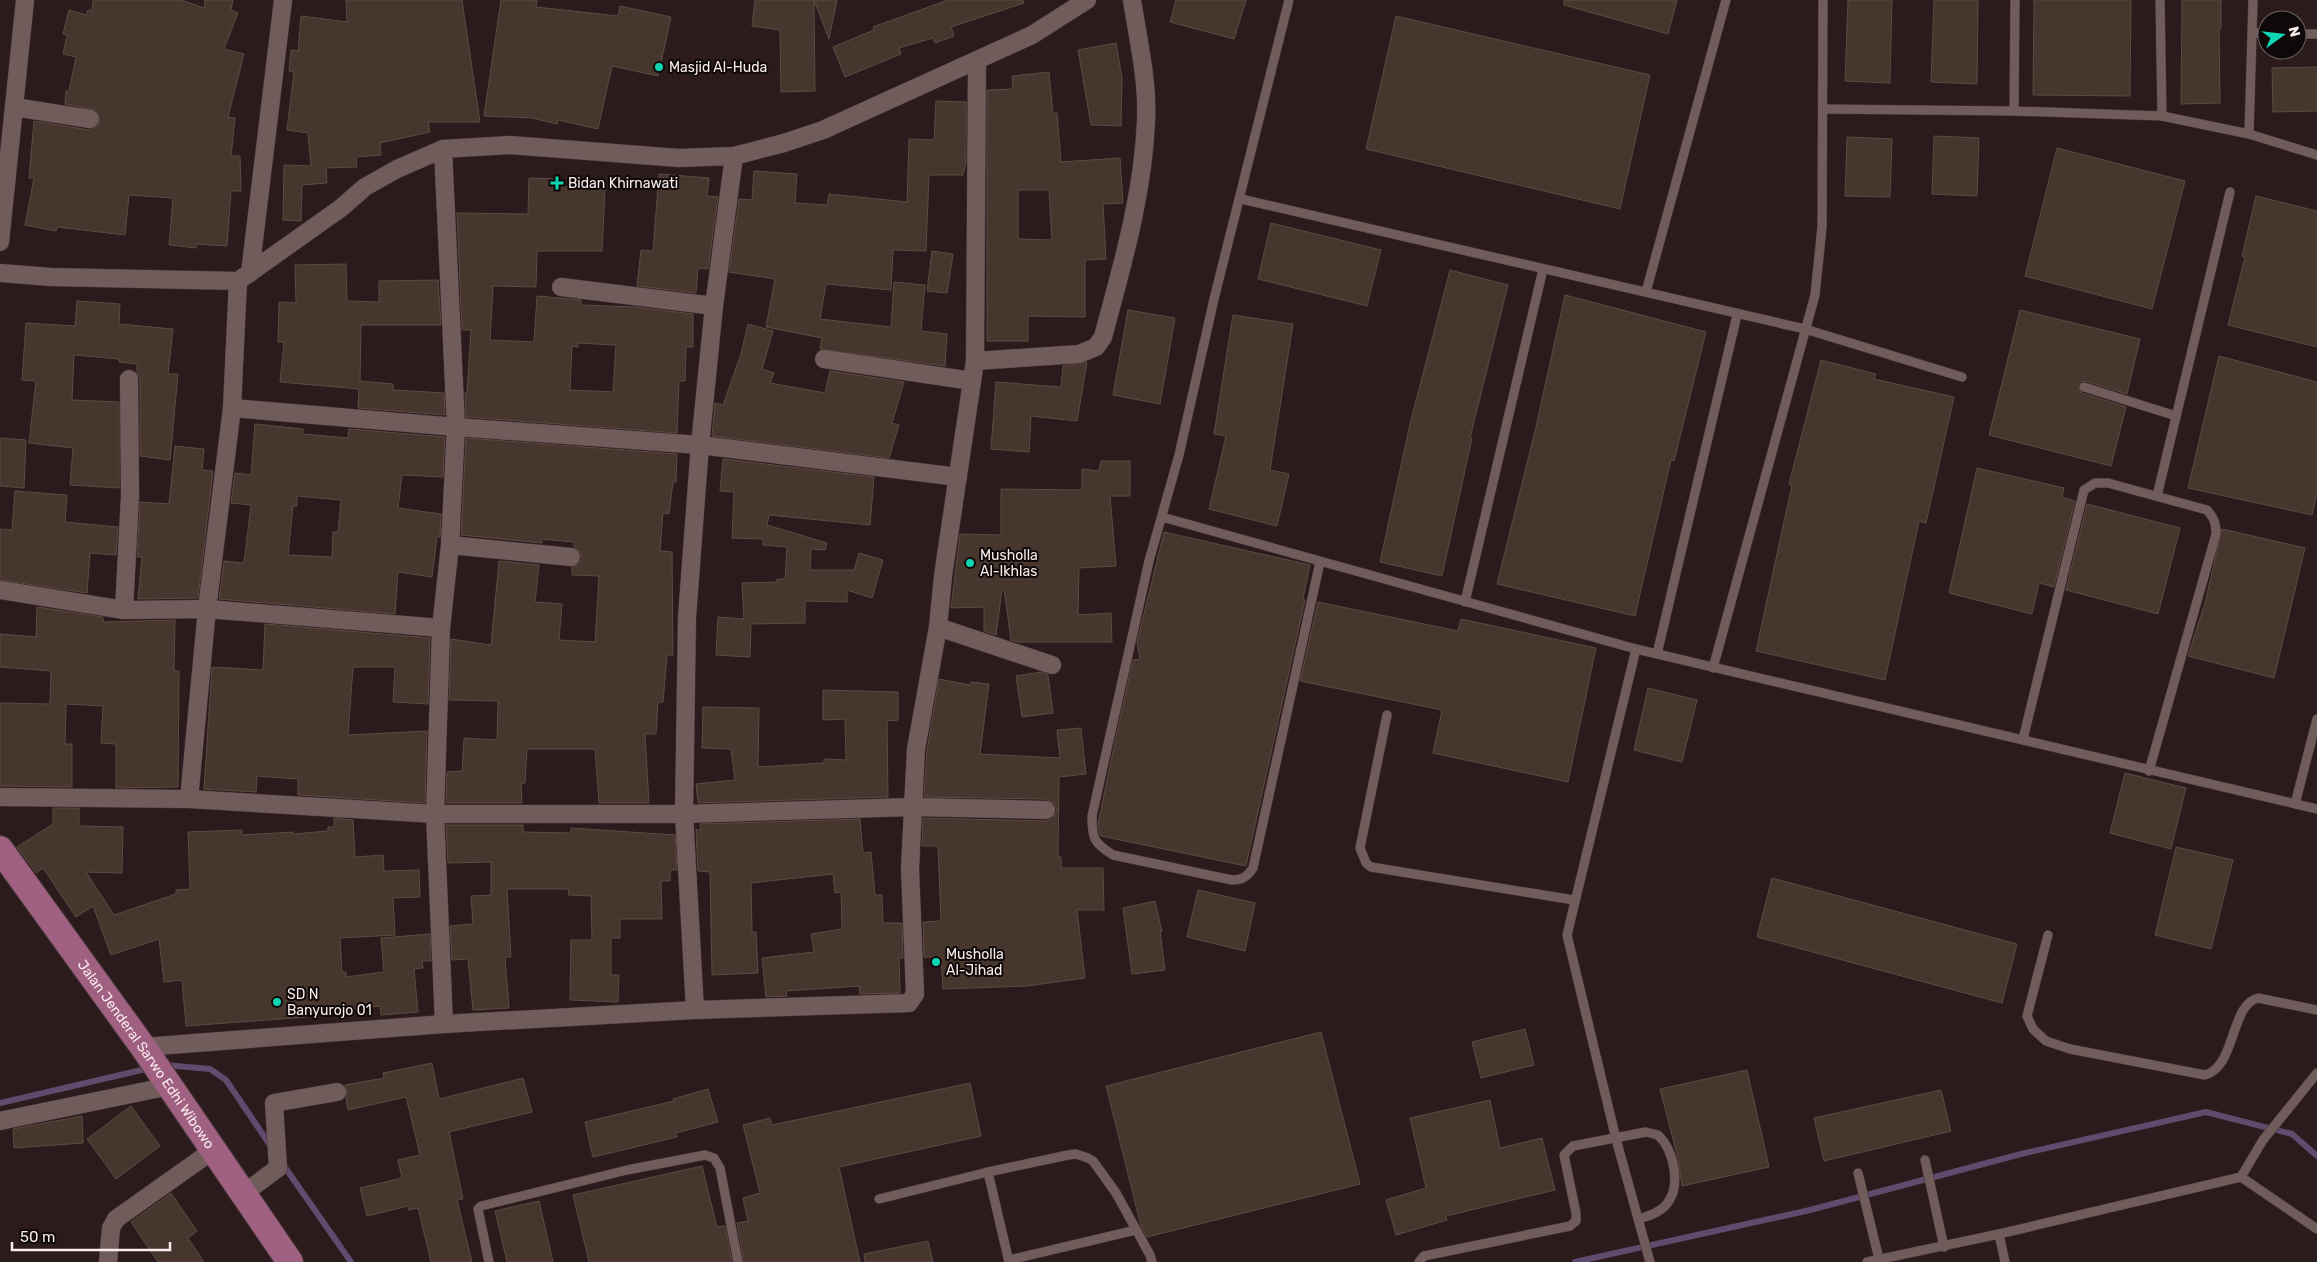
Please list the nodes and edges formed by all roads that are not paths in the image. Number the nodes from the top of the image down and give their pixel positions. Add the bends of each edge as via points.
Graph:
1 (25, 0) edge
2 (282, 0) edge
3 (1087, 0) edge
4 (1132, 0) edge
5 (1289, 0) edge
6 (1726, 0) edge
7 (1823, 0) edge
8 (2015, 0) edge
9 (2160, 0) edge
10 (2253, 0) edge
11 (2252, 33) junction
12 (2257, 33) edge
13 (977, 61) junction
14 (14, 107) junction
15 (1823, 109) junction
16 (2014, 111) junction
17 (2162, 116) junction
18 (90, 119) dead end
19 (2250, 134) junction
20 (443, 149) junction
21 (2317, 155) edge
22 (734, 156) junction
23 (2230, 192) dead end
24 (1241, 199) junction
25 (0, 242) edge
26 (1542, 269) junction
27 (0, 273) edge
28 (244, 277) junction
29 (561, 287) dead end
30 (1646, 292) junction
31 (714, 306) junction
32 (1737, 315) junction
33 (1805, 329) junction
34 (824, 359) dead end
35 (975, 361) junction
36 (1962, 377) dead end
37 (129, 379) dead end
38 (972, 381) junction
39 (2084, 387) dead end
40 (232, 408) junction
41 (2176, 416) junction
42 (456, 427) junction
43 (700, 445) junction
44 (958, 477) junction
45 (2157, 496) junction
46 (1162, 517) junction
47 (450, 545) junction
48 (571, 557) dead end
49 (1320, 562) junction
50 (0, 590) edge
51 (1465, 602) junction
52 (208, 609) junction
53 (124, 610) junction
54 (938, 627) junction
55 (442, 628) junction
56 (1636, 649) junction
57 (1656, 654) junction
58 (1052, 664) dead end
59 (1713, 668) junction
60 (1387, 715) dead end
61 (2317, 719) edge
62 (2023, 739) junction
63 (2148, 771) junction
64 (0, 797) edge
65 (188, 799) junction
66 (2295, 804) junction
67 (913, 807) junction
68 (2317, 808) edge
69 (1046, 810) dead end
70 (435, 814) junction
71 (684, 814) junction
72 (0, 850) edge
73 (1574, 900) junction
74 (2048, 934) dead end
75 (695, 1010) junction
76 (2317, 1010) edge
77 (444, 1024) junction
78 (155, 1064) junction
79 (2317, 1073) edge
80 (336, 1092) dead end
81 (0, 1121) edge
82 (1616, 1139) junction
83 (212, 1151) junction
84 (1925, 1160) dead end
85 (988, 1172) junction
86 (1858, 1173) dead end
87 (2241, 1177) junction
88 (243, 1194) junction
89 (879, 1199) dead end
90 (1638, 1219) junction
91 (2317, 1229) edge
92 (1136, 1230) junction
93 (1999, 1234) junction
94 (1944, 1246) junction
95 (1879, 1259) junction
96 (1009, 1261) edge
97 (108, 1262) edge
98 (290, 1262) edge
99 (489, 1262) edge
100 (738, 1262) edge
101 (1152, 1262) edge
102 (1419, 1262) edge
103 (1650, 1262) edge
104 (1867, 1262) edge
105 (2005, 1262) edge

1 - 14 street
2 - 28 street
3 - 13 street via 1032,35
4 - 35 street via 1146,119 1140,186 1103,337 1096,347 1079,354
5 - 24 lane
6 - 30 lane
7 - 15 lane
8 - 16 lane
9 - 17 lane
10 - 11 lane
11 - 12 lane
11 - 19 lane
13 - 22 street via 823,130
13 - 35 street
14 - 18 street
14 - 25 street
15 - 16 lane
15 - 33 lane via 1822,227 1815,294
16 - 17 lane
17 - 19 lane
19 - 21 lane
20 - 22 street via 510,146 679,158
20 - 28 street via 365,187 341,208
20 - 42 street
22 - 31 street
23 - 41 lane
24 - 26 lane
24 - 46 lane
26 - 30 lane
26 - 51 lane
27 - 28 street via 51,277
28 - 40 street
29 - 31 street
30 - 32 lane
31 - 43 street
32 - 33 lane
32 - 57 lane
33 - 36 lane
33 - 59 lane
34 - 38 street
35 - 38 street
37 - 53 street via 130,496
38 - 44 street
39 - 41 lane
40 - 42 street
40 - 52 street
41 - 45 lane
42 - 43 street
42 - 47 street
43 - 44 street
43 - 71 street via 687,617
44 - 54 street
45 - 62 lane via 2108,483 2095,483 2084,490
45 - 63 lane via 2208,510 2216,526
46 - 49 lane
46 - 49 lane via 1149,561 1092,816 1096,843 1113,855 1232,880 1249,875
47 - 48 street
47 - 55 street
49 - 51 lane
50 - 53 street
51 - 56 lane
52 - 53 street
52 - 55 street
52 - 65 street
54 - 58 street
54 - 67 street via 916,749
55 - 70 street
56 - 57 lane
56 - 73 lane
57 - 59 lane
59 - 62 lane
60 - 73 lane via 1360,848 1366,863 1371,867
61 - 66 lane
62 - 63 lane
63 - 66 lane
64 - 65 street
65 - 70 street
66 - 68 lane
67 - 69 street
67 - 71 street
67 - 75 street via 910,869 915,994 909,1003
70 - 71 street
70 - 77 street
71 - 75 street
72 - 78 main road, Jalan Jenderal Sarwo Edhi Wibowo
73 - 82 lane via 1567,935
74 - 76 lane via 2027,1016 2032,1029 2046,1041 2070,1049 2205,1075 2212,1073 2220,1064 2243,1010 2252,1000 2258,998
75 - 77 street
77 - 78 street
78 - 81 street
78 - 83 main road, Jalan Jenderal Sarwo Edhi Wibowo
79 - 87 lane via 2262,1140
80 - 88 street via 274,1103 278,1168
82 - 90 lane
82 - 90 lane via 1646,1132 1658,1135 1668,1149 1672,1163 1674,1186 1667,1205
82 - 102 lane via 1573,1146 1564,1155 1576,1213 1576,1221 1570,1226 1424,1256
83 - 88 main road, Jalan Jenderal Sarwo Edhi Wibowo
83 - 97 street via 116,1219 111,1228
84 - 94 lane
85 - 89 lane
85 - 92 lane via 1068,1155 1088,1158 1116,1193
85 - 96 lane
86 - 95 lane
87 - 91 lane
87 - 93 lane
88 - 98 main road, Jalan Jenderal Sarwo Edhi Wibowo
90 - 103 lane
92 - 96 lane
92 - 101 lane
93 - 94 lane
93 - 105 lane
94 - 95 lane
95 - 104 lane
99 - 100 lane via 478,1209 481,1206 627,1170 705,1155 714,1158 720,1168

